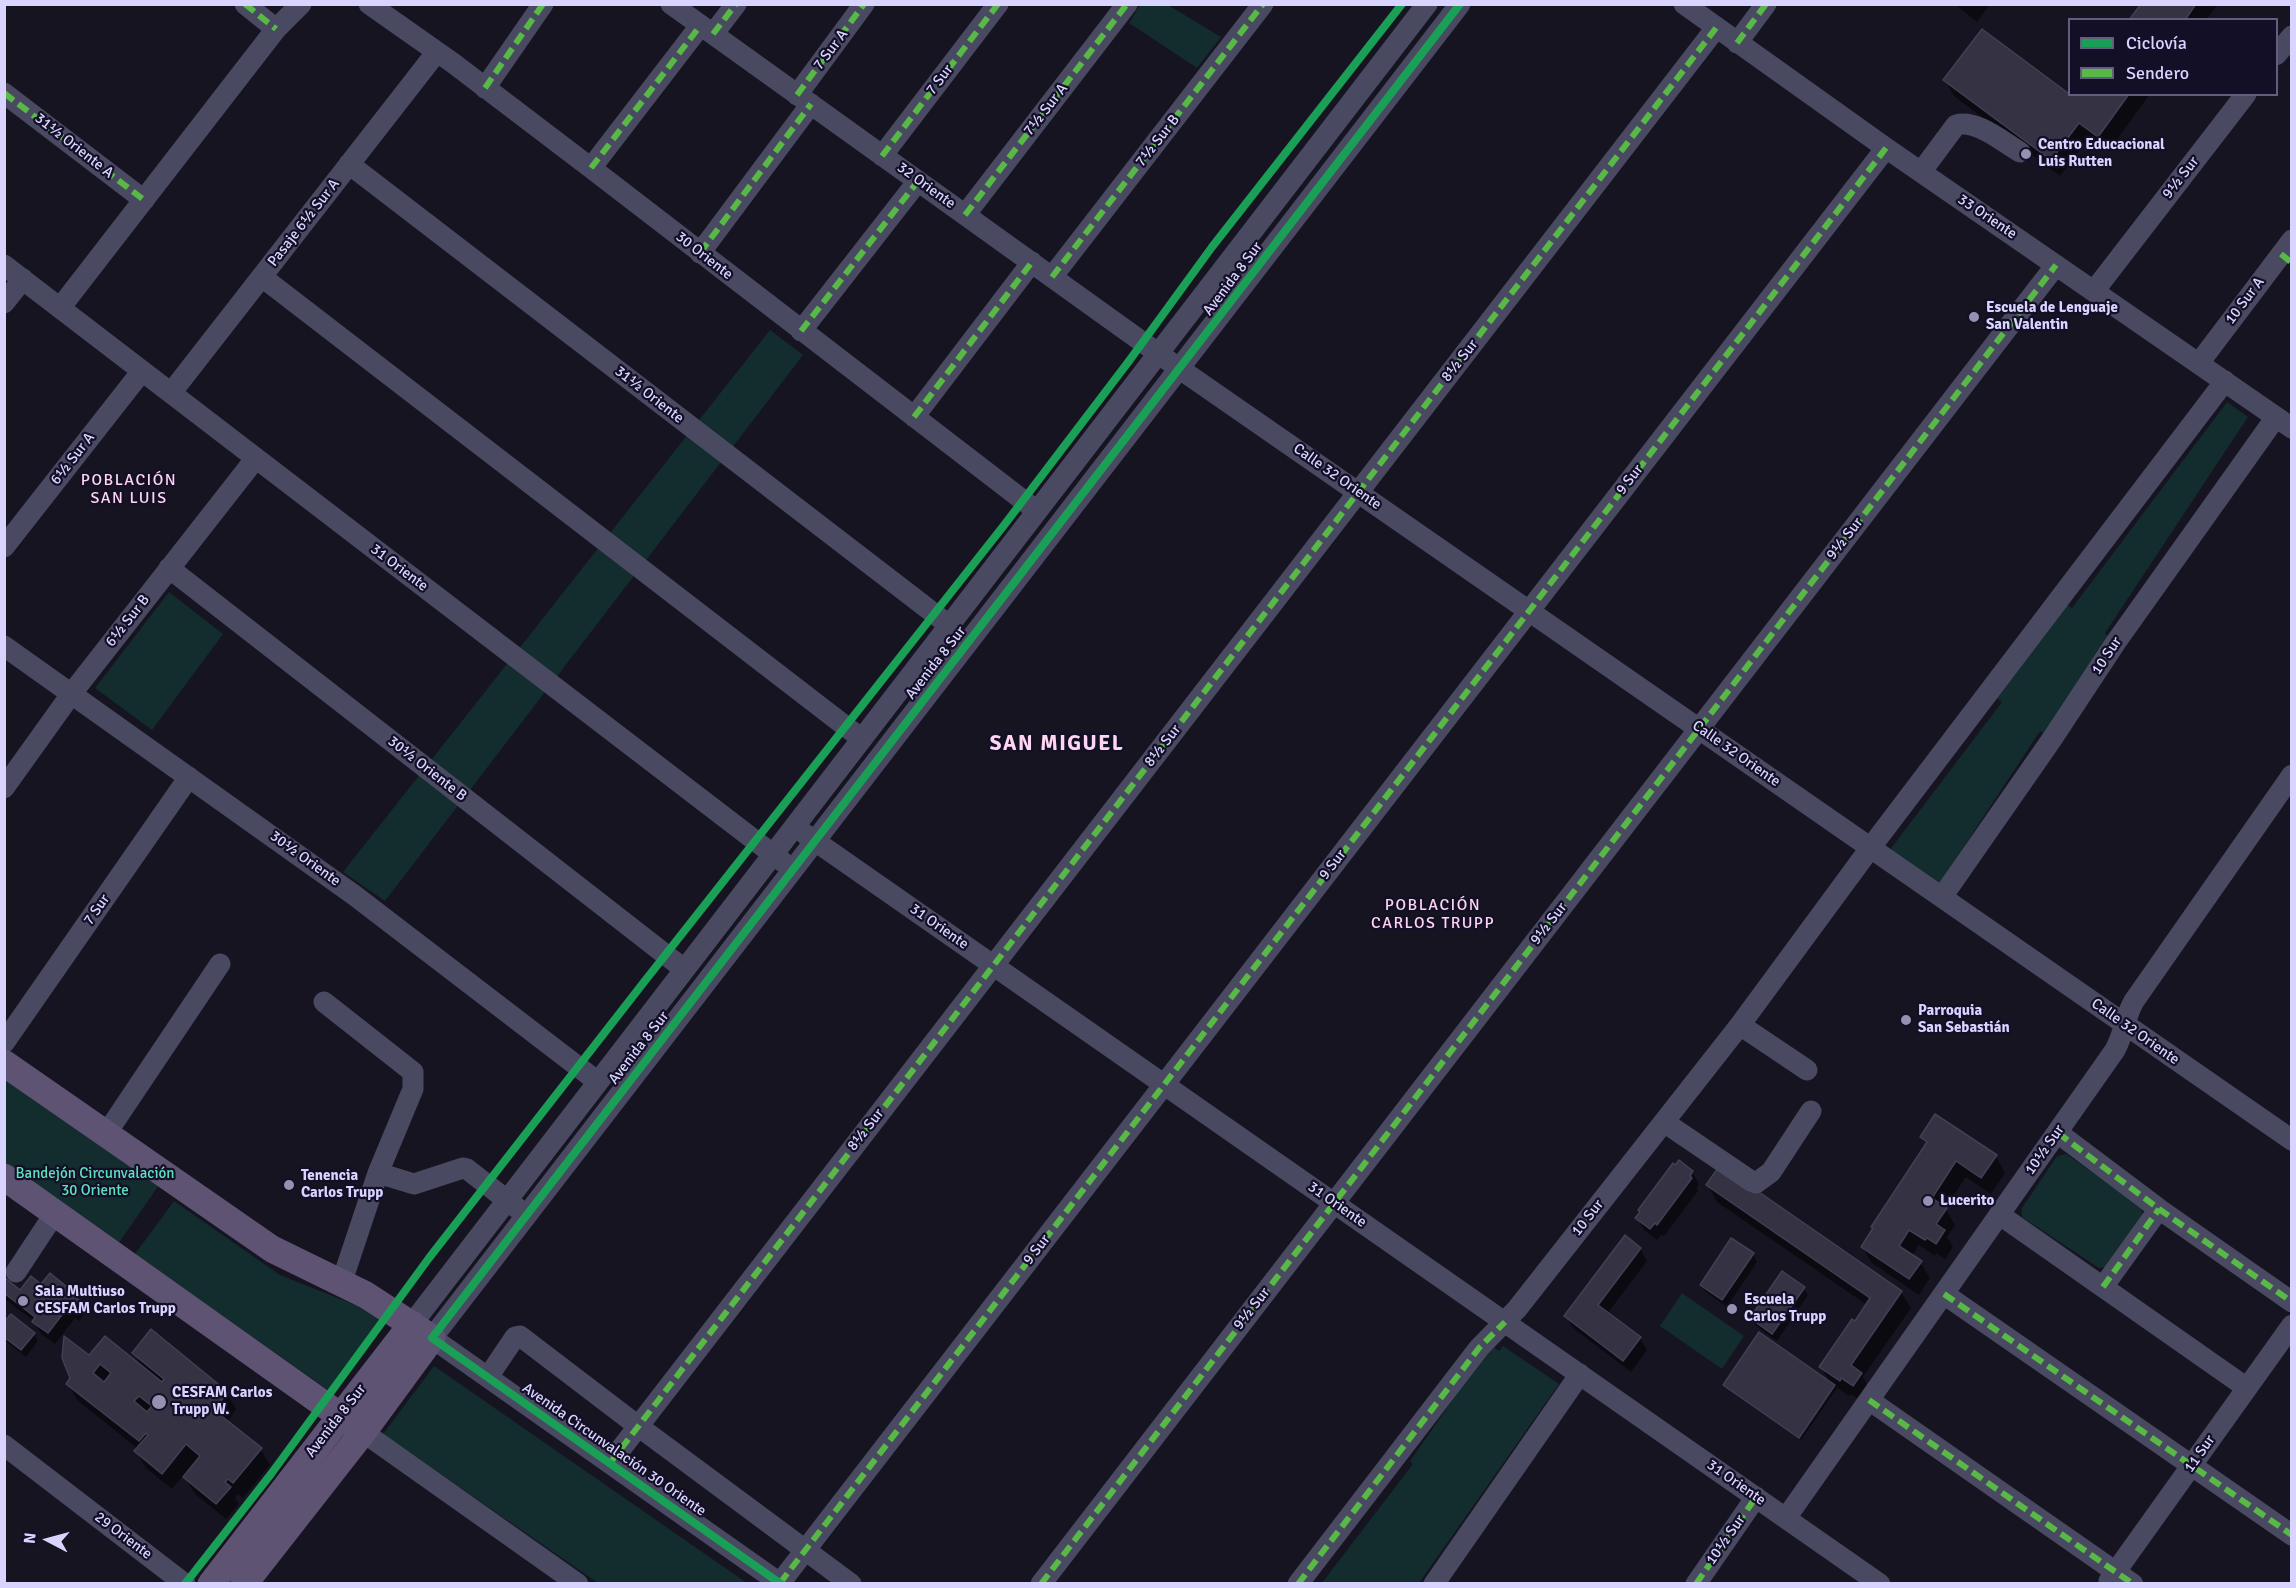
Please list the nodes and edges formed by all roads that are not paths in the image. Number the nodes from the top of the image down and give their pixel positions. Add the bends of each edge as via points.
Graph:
1 (245, 4) edge
2 (301, 4) edge
3 (369, 4) edge
4 (543, 4) edge
5 (671, 4) edge
6 (736, 4) edge
7 (864, 4) edge
8 (998, 4) edge
9 (1128, 4) edge
10 (1263, 4) edge
11 (1427, 4) edge
12 (1460, 4) edge
13 (1684, 4) edge
14 (1766, 4) edge
15 (1716, 28) junction
16 (276, 29) junction
17 (706, 30) junction
18 (2292, 36) edge
19 (1737, 43) junction
20 (436, 53) junction
21 (2278, 54) edge
22 (485, 88) junction
23 (4, 93) edge
24 (2244, 96) edge
25 (804, 99) junction
26 (1886, 148) junction
27 (2020, 152) dead end
28 (882, 156) junction
29 (349, 164) junction
30 (591, 168) junction
31 (1921, 172) junction
32 (918, 181) junction
33 (144, 200) junction
34 (965, 215) junction
35 (2288, 252) edge
36 (700, 253) junction
37 (1032, 262) junction
38 (2056, 265) junction
39 (4, 266) edge
40 (262, 277) junction
41 (1052, 277) junction
42 (22, 279) junction
43 (2094, 291) junction
44 (4, 303) edge
45 (60, 308) junction
46 (801, 331) junction
47 (1159, 353) junction
48 (2199, 363) junction
49 (1180, 369) junction
50 (142, 371) junction
51 (2225, 381) junction
52 (171, 393) junction
53 (914, 417) junction
54 (2284, 422) edge
55 (256, 458) junction
56 (1358, 492) junction
57 (1037, 512) junction
58 (4, 547) edge
59 (169, 568) junction
60 (1529, 611) junction
61 (949, 626) junction
62 (4, 646) edge
63 (72, 693) junction
64 (1699, 729) junction
65 (862, 739) junction
66 (2292, 776) edge
67 (189, 777) junction
68 (4, 788) edge
69 (795, 826) junction
70 (815, 841) junction
71 (1871, 847) junction
72 (773, 854) junction
73 (793, 870) junction
74 (1942, 897) junction
75 (220, 964) dead end
76 (993, 966) junction
77 (684, 969) junction
78 (324, 1002) dead end
79 (1740, 1025) junction
80 (2126, 1025) junction
81 (4, 1043) edge
82 (4, 1063) edge
83 (1807, 1070) dead end
84 (598, 1082) junction
85 (1164, 1084) junction
86 (1811, 1111) dead end
87 (1664, 1122) junction
88 (2058, 1133) junction
89 (106, 1134) junction
90 (2291, 1138) edge
91 (378, 1173) junction
92 (4, 1177) edge
93 (507, 1200) junction
94 (1334, 1203) junction
95 (2159, 1209) junction
96 (55, 1213) junction
97 (527, 1215) junction
98 (2000, 1215) junction
99 (16, 1272) dead end
100 (341, 1284) junction
101 (2103, 1287) junction
102 (1944, 1294) junction
103 (2292, 1302) edge
104 (1505, 1322) junction
105 (2292, 1325) edge
106 (422, 1331) junction
107 (1580, 1374) junction
108 (488, 1377) junction
109 (2247, 1388) junction
110 (1869, 1400) junction
111 (340, 1415) junction
112 (638, 1426) junction
113 (363, 1432) junction
114 (4, 1445) edge
115 (610, 1463) junction
116 (2192, 1466) junction
117 (1756, 1497) junction
118 (1786, 1518) junction
119 (2292, 1535) edge
120 (806, 1550) junction
121 (2119, 1580) edge
122 (781, 1583) edge
123 (185, 1584) edge
124 (211, 1584) edge
125 (244, 1584) edge
126 (578, 1584) edge
127 (851, 1584) edge
128 (1041, 1584) edge
129 (1298, 1584) edge
130 (1434, 1584) edge
131 (1696, 1584) edge
132 (1880, 1584) edge

1 - 16 street
2 - 16 street
3 - 20 street, 30 Oriente
4 - 22 street
5 - 17 street, 32 Oriente
6 - 17 street
7 - 25 street, 7 Sur A
8 - 28 street, 7 Sur
9 - 34 street, 7½ Sur A
10 - 41 street, 7½ Sur B
11 - 47 street, Avenida 8 Sur
12 - 49 street, Avenida 8 Sur
13 - 15 street, 33 Oriente
14 - 19 street
15 - 19 street, 33 Oriente
15 - 56 street, 8½ Sur
16 - 33 street
17 - 25 street, 32 Oriente
17 - 30 street
18 - 21 street
19 - 26 street, 33 Oriente
20 - 22 street, 30 Oriente
20 - 29 street, Pasaje 6½ Sur A
22 - 30 street, 30 Oriente
23 - 33 street, 31½ Oriente A
24 - 43 street, 9½ Sur
25 - 28 street, 32 Oriente
25 - 36 street, 7 Sur A
26 - 31 street, 33 Oriente
26 - 60 street, 9 Sur
27 - 31 street via 1963,123 1956,125
28 - 32 street, 32 Oriente
29 - 40 street, Pasaje 6½ Sur A
29 - 61 street, 31½ Oriente
30 - 36 street, 30 Oriente
31 - 38 street, 33 Oriente
32 - 34 street, 32 Oriente
32 - 46 street
33 - 45 street
34 - 37 street, 32 Oriente
35 - 48 street, 10 Sur A
36 - 46 street, 30 Oriente
37 - 41 street, 32 Oriente
37 - 53 street
38 - 43 street, 33 Oriente
38 - 64 street, 9½ Sur
39 - 42 street, 31 Oriente
40 - 52 street, Pasaje 6½ Sur A
40 - 65 street
41 - 47 street, 32 Oriente
42 - 44 street
42 - 45 street, 31 Oriente
43 - 48 street, 33 Oriente
45 - 50 street, 31 Oriente
46 - 53 street, 30 Oriente
47 - 49 street, 32 Oriente
47 - 57 street, Avenida 8 Sur
48 - 51 street, 33 Oriente
49 - 56 street, Calle 32 Oriente
49 - 70 street, Avenida 8 Sur
50 - 52 street, 31 Oriente
50 - 58 street, 6½ Sur A
51 - 54 street, 33 Oriente
51 - 71 street, 10 Sur
52 - 55 street, 31 Oriente
53 - 57 street, 30 Oriente
54 - 74 street, 10 Sur via 2116,642
55 - 59 street, 6½ Sur B
55 - 72 street, 31 Oriente
56 - 60 street, Calle 32 Oriente
56 - 76 street, 8½ Sur
57 - 61 street, Avenida 8 Sur
59 - 63 street, 6½ Sur B
59 - 77 street, 30½ Oriente B
60 - 64 street, Calle 32 Oriente
60 - 85 street, 9 Sur
61 - 65 street, Avenida 8 Sur
62 - 63 street, 30½ Oriente
63 - 67 street, 30½ Oriente
63 - 68 street, 6½ Sur B
64 - 71 street, Calle 32 Oriente
64 - 94 street, 9½ Sur
65 - 69 street, Avenida 8 Sur
66 - 80 street, 10½ Sur via 2134,1002
67 - 81 street, 7 Sur
67 - 84 street, 30½ Oriente via 354,895
69 - 70 street, 31 Oriente
69 - 72 street, Avenida 8 Sur
70 - 73 street, Avenida 8 Sur
70 - 76 street, 31 Oriente
71 - 74 street, Calle 32 Oriente
71 - 79 street, 10 Sur
72 - 73 street, 31 Oriente
72 - 77 street, Avenida 8 Sur
73 - 97 street, Avenida 8 Sur
74 - 80 street, Calle 32 Oriente
75 - 89 street
76 - 85 street, 31 Oriente
76 - 112 street, 8½ Sur
77 - 84 street, Avenida 8 Sur
78 - 91 street via 413,1072 413,1089
79 - 83 street
79 - 87 street, 10 Sur
80 - 88 street, 10½ Sur via 2115,1050
80 - 90 street, Calle 32 Oriente
82 - 89 main road, Avenida Circunvalación 30 Oriente
84 - 93 street, Avenida 8 Sur
85 - 94 street, 31 Oriente
85 - 120 street, 9 Sur
86 - 87 street via 1771,1172 1756,1183
87 - 104 street, 10 Sur
88 - 95 street
88 - 98 street, 10½ Sur
89 - 100 main road, Avenida Circunvalación 30 Oriente via 272,1249
91 - 93 street via 414,1184 463,1168
91 - 100 street
92 - 96 main road
93 - 97 street
93 - 106 street, Avenida 8 Sur
94 - 104 street, 31 Oriente
94 - 128 street, 9½ Sur
95 - 101 street
95 - 103 street
96 - 99 street
96 - 111 main road
97 - 106 street, Avenida 8 Sur
98 - 101 street
98 - 102 street, 10½ Sur
100 - 106 main road, Avenida Circunvalación 30 Oriente via 366,1295
101 - 109 street
102 - 110 street, 10½ Sur
102 - 116 street
104 - 107 street, 31 Oriente
104 - 129 street, 10 Sur via 1479,1347
105 - 109 street, 11 Sur
106 - 108 street, Avenida Circunvalación 30 Oriente
106 - 111 main road, Avenida 8 Sur
106 - 113 main road, Avenida 8 Sur
107 - 117 street, 31 Oriente
107 - 130 street
108 - 112 street via 515,1337 520,1336
108 - 115 street, Avenida Circunvalación 30 Oriente
109 - 116 street, 11 Sur
110 - 118 street, 10½ Sur
110 - 121 street
111 - 113 main road
111 - 124 main road, Avenida 8 Sur
112 - 115 street, 8½ Sur
112 - 120 street
113 - 125 main road, Avenida 8 Sur
113 - 126 street
114 - 123 street, 29 Oriente
115 - 122 street, Avenida Circunvalación 30 Oriente
116 - 119 street
116 - 121 street, 11 Sur
117 - 118 street, 31 Oriente
117 - 131 street, 10½ Sur
118 - 132 street, 31 Oriente
120 - 122 street, 9 Sur
120 - 127 street

